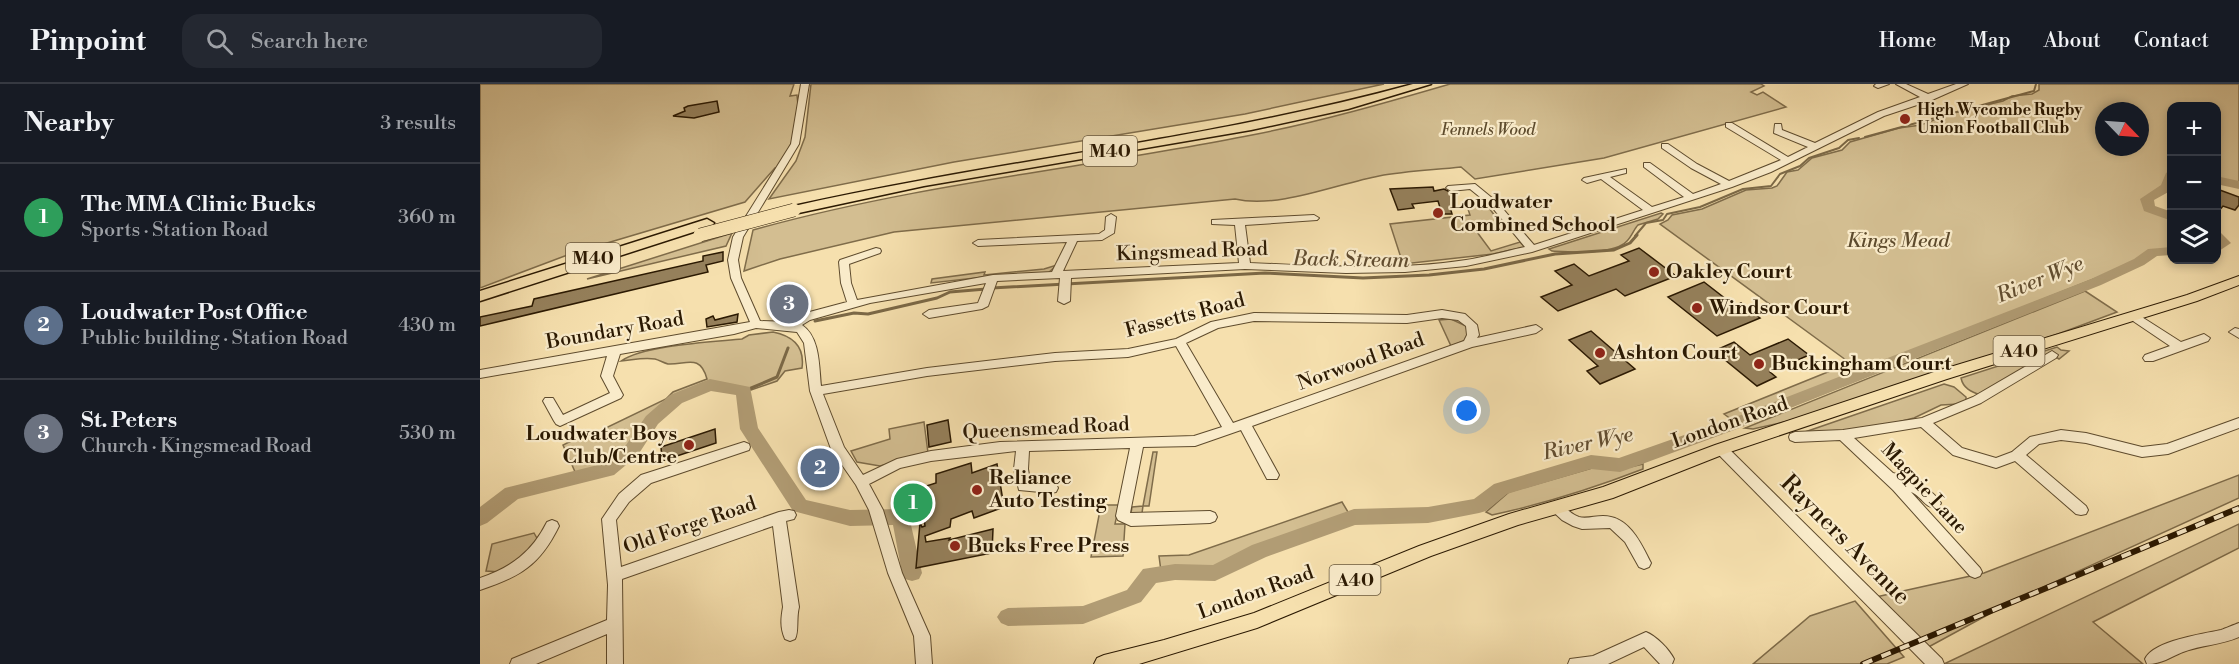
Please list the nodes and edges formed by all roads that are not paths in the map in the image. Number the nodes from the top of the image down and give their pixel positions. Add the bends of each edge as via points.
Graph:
1 (805, 84) edge
2 (1400, 84) edge
3 (1425, 84) edge
4 (1900, 84) edge
5 (1964, 84) edge
6 (1929, 98) junction
7 (1729, 125) dead end
8 (1766, 135) dead end
9 (1665, 146) dead end
10 (1813, 146) junction
11 (1787, 160) junction
12 (1647, 165) dead end
13 (1623, 171) dead end
14 (1603, 176) junction
15 (1587, 180) dead end
16 (1729, 185) junction
17 (1451, 188) dead end
18 (1691, 198) junction
19 (796, 205) junction
20 (1651, 211) junction
21 (1111, 217) dead end
22 (1314, 218) dead end
23 (1216, 222) dead end
24 (1240, 222) junction
25 (704, 229) junction
26 (1073, 239) junction
27 (978, 243) dead end
28 (1532, 249) junction
29 (876, 251) dead end
30 (1245, 266) junction
31 (1061, 275) junction
32 (2239, 280) edge
33 (992, 284) junction
34 (480, 296) edge
35 (1064, 302) dead end
36 (853, 304) junction
37 (480, 306) edge
38 (929, 314) dead end
39 (2134, 316) junction
40 (756, 324) junction
41 (793, 326) junction
42 (1536, 328) dead end
43 (2205, 338) dead end
44 (1179, 342) junction
45 (1469, 344) junction
46 (2180, 347) junction
47 (615, 350) junction
48 (2052, 355) dead end
49 (2149, 358) dead end
50 (480, 374) edge
51 (816, 392) junction
52 (549, 401) dead end
53 (1924, 422) junction
54 (2239, 423) edge
55 (1245, 424) junction
56 (1230, 429) junction
57 (1846, 435) junction
58 (1795, 437) dead end
59 (1202, 439) joint
60 (1137, 444) junction
61 (1023, 446) junction
62 (744, 447) dead end
63 (1721, 449) junction
64 (2017, 455) junction
65 (1272, 476) dead end
66 (861, 482) junction
67 (1051, 488) dead end
68 (1934, 503) dead end
69 (1555, 507) junction
70 (2081, 510) dead end
71 (1210, 518) dead end
72 (552, 526) dead end
73 (1644, 563) dead end
74 (1975, 572) dead end
75 (615, 575) junction
76 (480, 584) edge
77 (614, 624) junction
78 (2239, 630) edge
79 (790, 634) dead end
80 (1666, 659) dead end
81 (2153, 659) dead end
82 (518, 664) edge
83 (615, 664) edge
84 (924, 664) edge
85 (1104, 664) edge
86 (1576, 664) edge
87 (1936, 664) edge

1 - 40 street via 795,144 738,237 733,260 736,278
2 - 19 highway, M40 via 1282,113 860,185
3 - 19 highway, M40 via 1244,127
4 - 6 street
5 - 6 street, Kingsmead Road
6 - 10 street, Kingsmead Road via 1881,114
7 - 11 street
8 - 10 street via 1777,128
9 - 16 street
10 - 11 street, Kingsmead Road
11 - 16 street, Kingsmead Road
12 - 18 street
13 - 14 street
14 - 15 street
14 - 20 street
16 - 18 street, Kingsmead Road
17 - 28 street via 1472,186 1494,204
18 - 20 street, Kingsmead Road
19 - 25 highway, M40, bridge
20 - 28 street, Kingsmead Road
21 - 26 street via 1110,231 1102,237
22 - 24 street
23 - 24 street
24 - 30 street
25 - 34 highway, M40
25 - 37 highway, M40
26 - 27 street
26 - 31 street via 1070,253 1060,264
28 - 30 street, Kingsmead Road via 1466,263 1405,269
29 - 36 street via 844,262
30 - 31 street, Kingsmead Road
31 - 33 street, Kingsmead Road
31 - 35 street
32 - 39 main road, London Road / A40
33 - 36 street, Kingsmead Road via 957,282
33 - 38 street via 980,312
36 - 41 street, Kingsmead Road via 806,318
39 - 46 street
39 - 63 main road, London Road / A40
40 - 41 street, Kingsmead Road
40 - 47 street, Boundary Road
41 - 51 street via 801,329 810,343
42 - 45 street, Norwood Road
43 - 46 street
44 - 45 street, Fassetts Road via 1215,325 1254,317 1407,320 1442,314 1461,317 1471,325 1473,335
44 - 51 street, Fassetts Road via 1128,353 927,372
44 - 56 street
45 - 55 street, Norwood Road
46 - 49 street
47 - 50 street, Boundary Road
47 - 52 street via 607,376 617,395 560,421
48 - 53 street, London Road via 1977,400
51 - 66 street via 838,449
53 - 57 street, London Road
53 - 64 street via 1958,452 1996,463
54 - 64 street via 2168,449 2142,452 2061,435 2035,440
55 - 56 street, Norwood Road
55 - 65 street
56 - 59 street, Norwood Road
57 - 58 street, London Road
57 - 68 street via 1900,482 1921,490
57 - 74 street, Magpie Lane
59 - 60 street, Queensmead Road
60 - 61 street, Queensmead Road
60 - 71 street via 1124,516 1131,520
61 - 66 street, Queensmead Road via 931,456 897,464
61 - 67 street via 1024,486
62 - 75 street via 646,479 624,498 609,519
63 - 69 main road, London Road / A40 via 1607,493
63 - 87 street, Rayners Avenue
64 - 70 street
66 - 84 street via 922,636
69 - 73 street via 1576,522 1609,522 1621,528
69 - 85 main road, London Road / A40 via 1425,551 1257,620
72 - 76 street via 543,546 522,565
75 - 77 street
75 - 79 street, Old Forge Road via 784,516
77 - 82 street
77 - 83 street
78 - 81 street via 2181,645
80 - 86 street via 1646,639 1594,663

